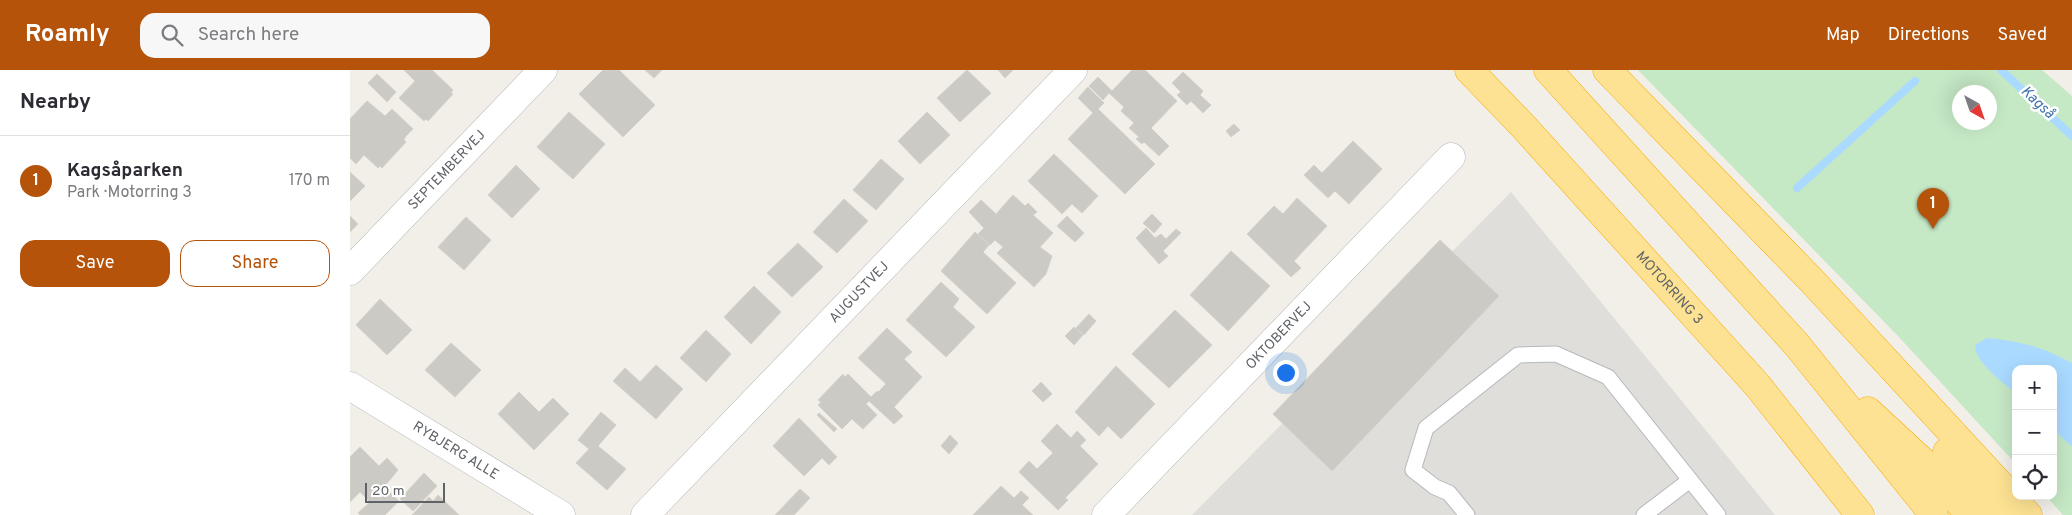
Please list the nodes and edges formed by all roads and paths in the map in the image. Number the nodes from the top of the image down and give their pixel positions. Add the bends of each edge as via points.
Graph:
1 (544, 70) edge
2 (1073, 70) edge
3 (1469, 70) edge
4 (1548, 70) edge
5 (1608, 70) edge
6 (1451, 157) dead end
7 (350, 271) edge
8 (1813, 282) junction
9 (1797, 345) junction
10 (350, 386) edge
11 (1690, 480) junction
12 (561, 515) edge
13 (645, 515) edge
14 (1106, 515) edge
15 (1467, 515) edge
16 (1644, 515) edge
17 (1718, 515) edge
18 (1860, 515) edge
19 (1934, 515) edge
20 (1970, 515) edge
21 (1997, 515) edge
22 (2028, 515) edge

1 - 7 street, SEPTEMBERVEJ
2 - 13 street, AUGUSTVEJ
3 - 18 highway, MOTORRING 3 via 1758,386
4 - 9 highway
5 - 8 highway
6 - 14 street, OKTOBERVEJ
8 - 21 highway
8 - 22 highway
9 - 19 highway
9 - 20 highway via 1923,462
10 - 12 street, RYBJERG ALLE
11 - 15 lane via 1608,377 1556,354 1518,355 1426,428 1415,462 1413,470 1449,493
11 - 16 lane
11 - 17 lane

